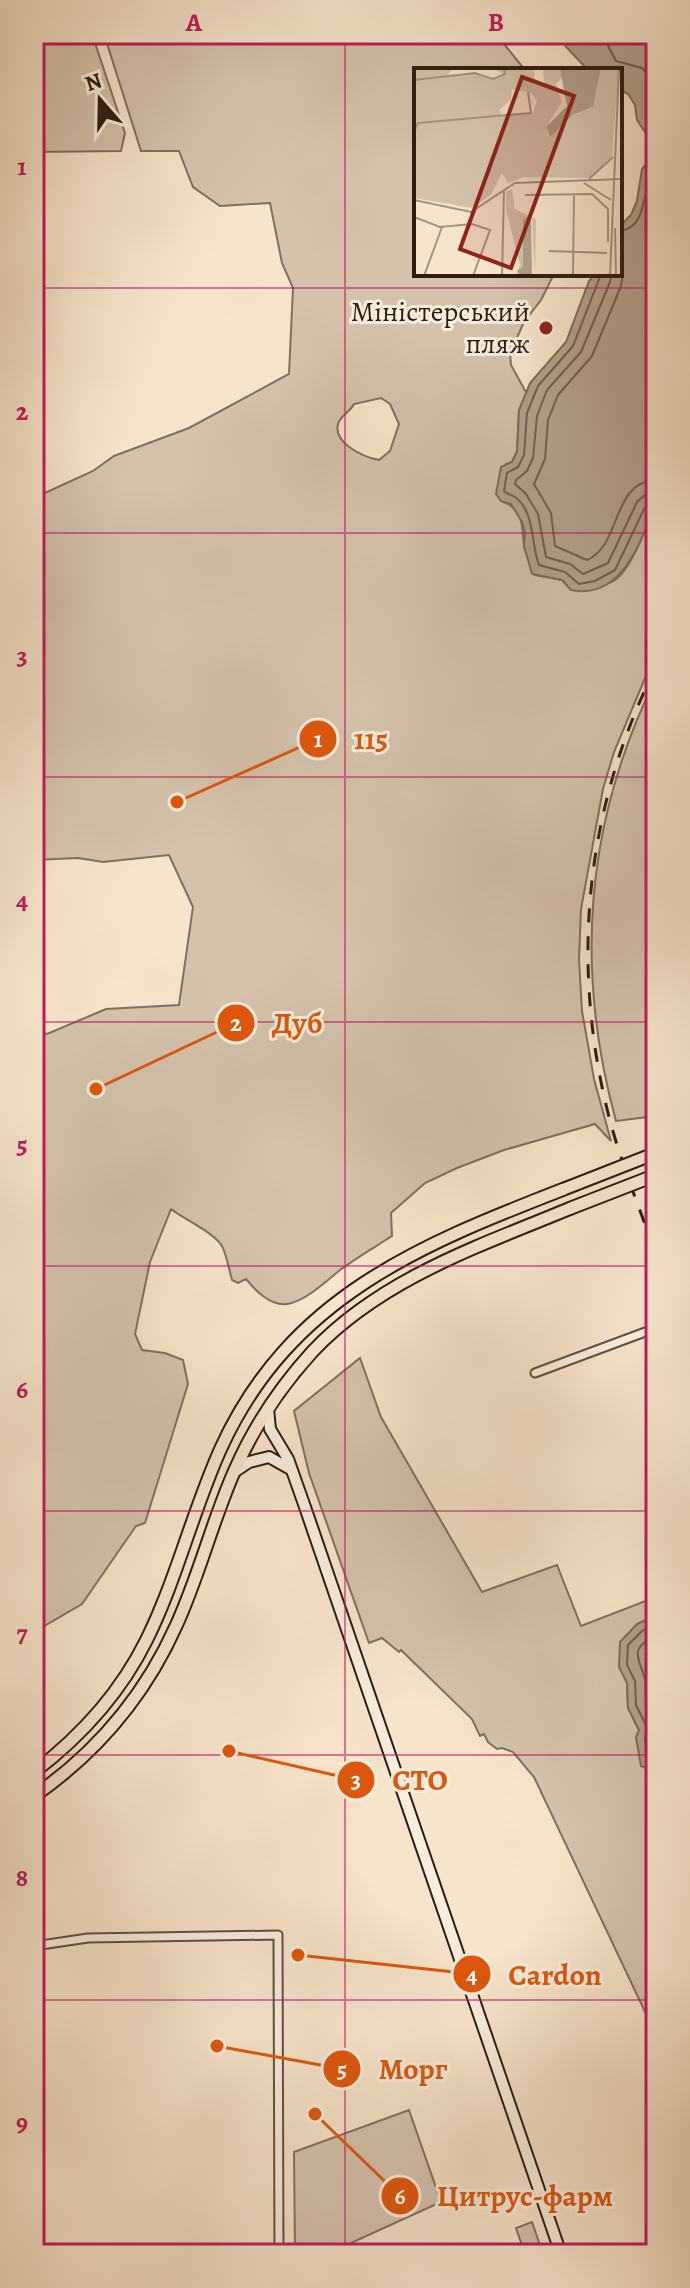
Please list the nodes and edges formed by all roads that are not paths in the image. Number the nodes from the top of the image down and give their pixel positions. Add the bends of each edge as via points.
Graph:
1 (656, 1153) edge
2 (656, 1175) edge
3 (656, 1328) edge
4 (535, 1373) dead end
5 (268, 1409) junction
6 (292, 1470) junction
7 (233, 1473) junction
8 (34, 1772) edge
9 (34, 1796) edge
10 (34, 1946) edge
11 (279, 2254) edge
12 (561, 2254) edge

1 - 8 main road, bridge via 445,1238 375,1274 324,1312 245,1404 221,1449 163,1604 124,1678 81,1732
2 - 5 main road, bridge via 436,1265 380,1297 315,1349
3 - 4 street
5 - 6 main road via 270,1429
5 - 7 main road
6 - 7 main road via 269,1457
6 - 12 main road
7 - 9 main road via 177,1625 145,1682 83,1758
10 - 11 street via 88,1938 278,1935

